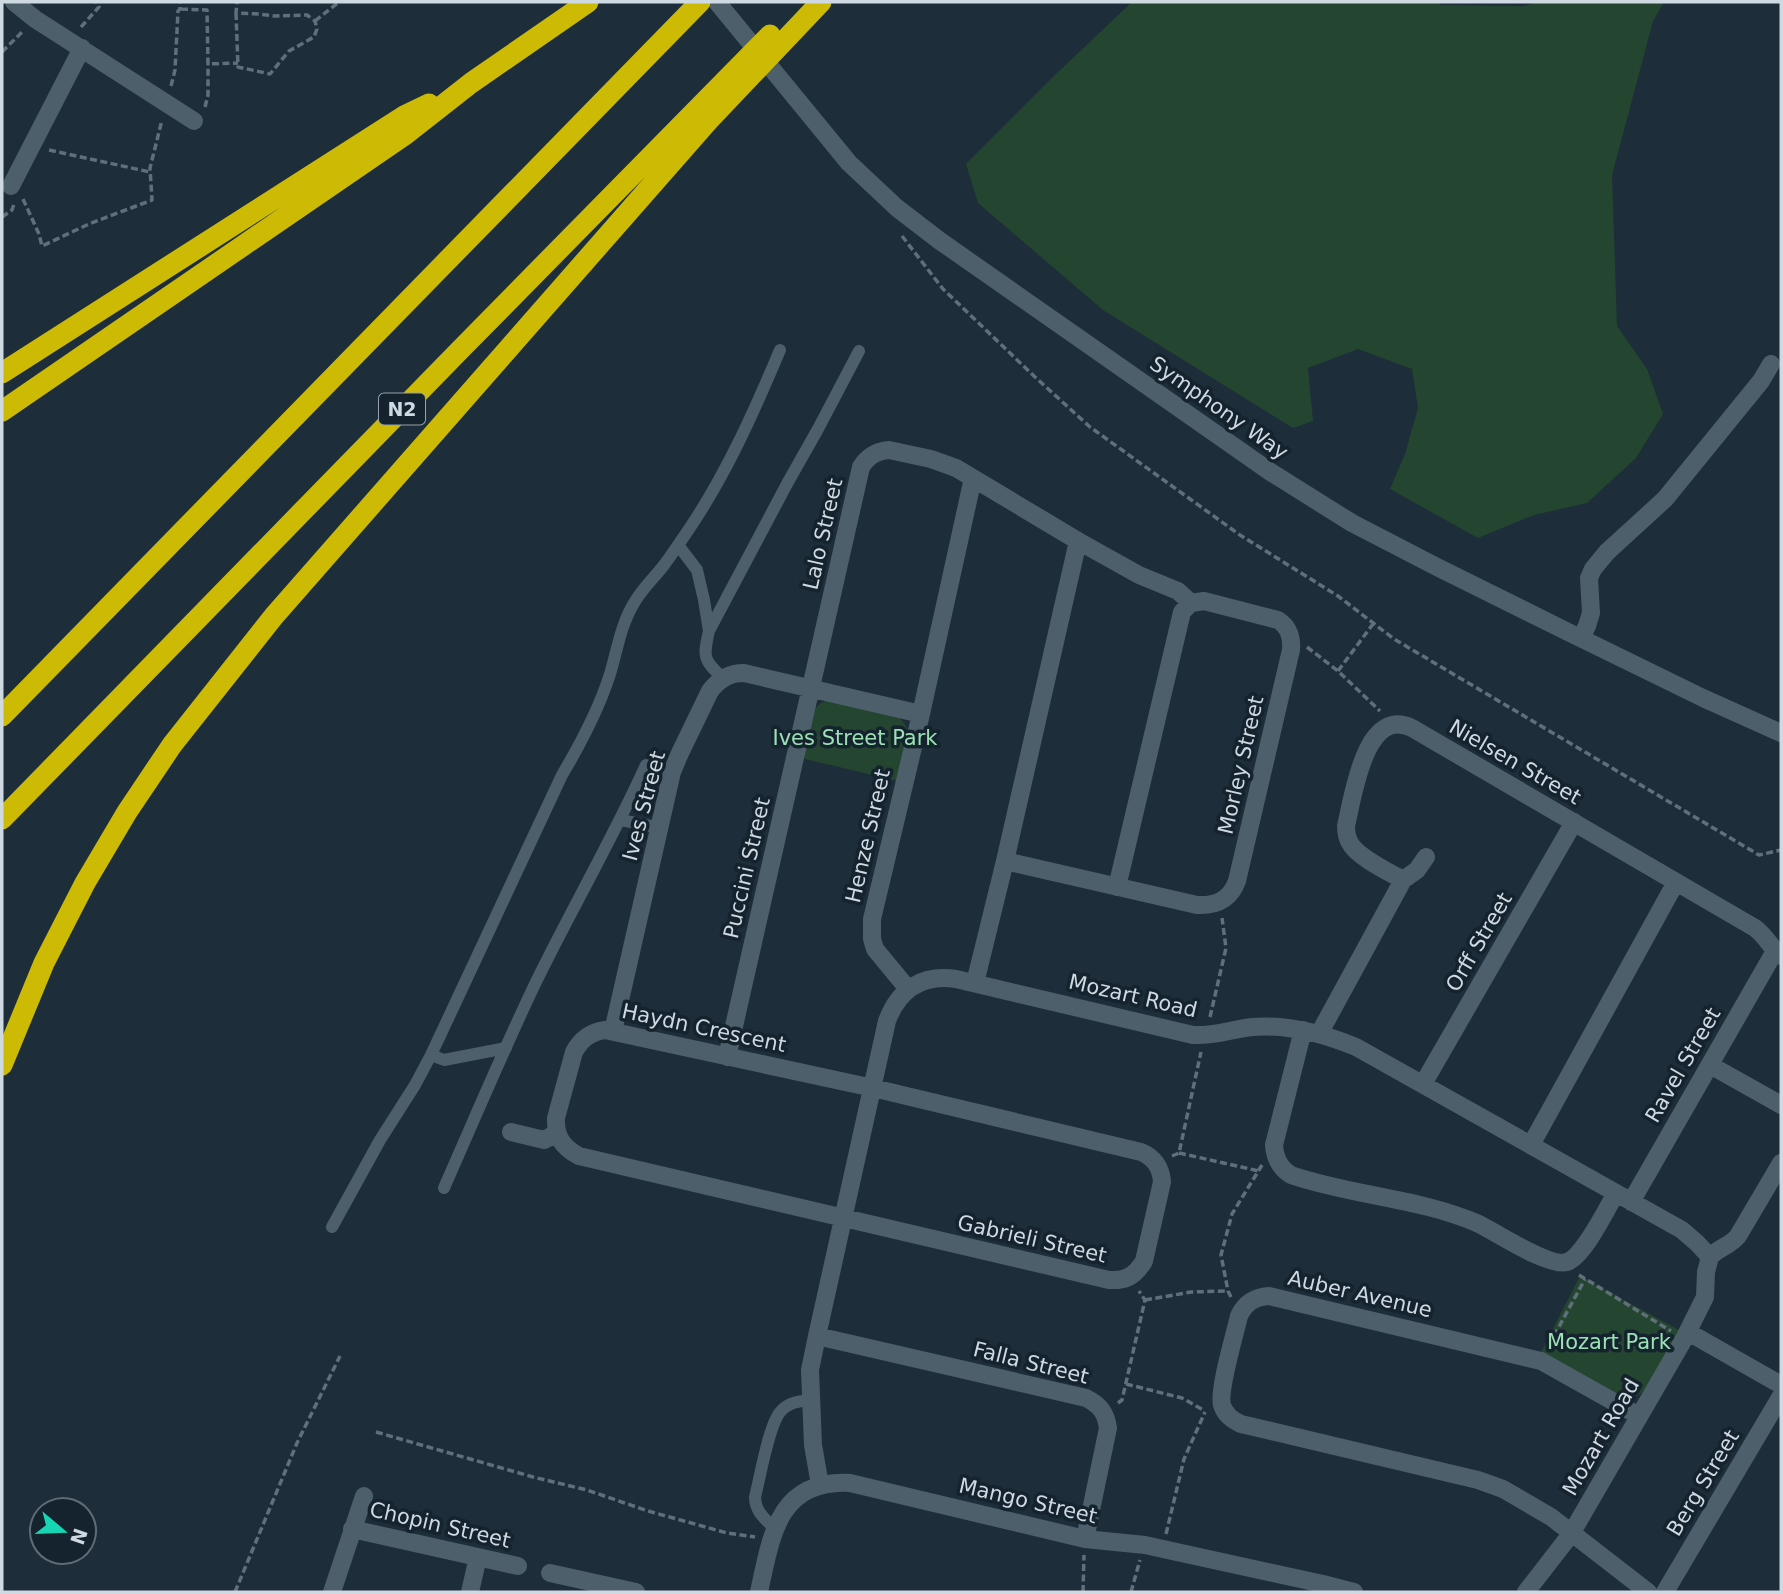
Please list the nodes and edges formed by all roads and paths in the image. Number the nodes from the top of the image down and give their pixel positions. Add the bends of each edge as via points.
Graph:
1 (14, 2) edge
2 (104, 2) edge
3 (180, 2) edge
4 (237, 2) edge
5 (339, 2) edge
6 (588, 2) edge
7 (700, 2) edge
8 (717, 2) edge
9 (804, 2) edge
10 (821, 2) edge
11 (98, 4) edge
12 (180, 9) junction
13 (236, 13) junction
14 (35, 19) junction
15 (315, 21) junction
16 (77, 44) junction
17 (2, 52) edge
18 (238, 63) junction
19 (208, 64) junction
20 (471, 83) junction
21 (167, 104) junction
22 (194, 121) joint
23 (33, 143) junction
24 (150, 172) junction
25 (14, 189) junction
26 (2, 217) edge
27 (903, 237) dead end
28 (780, 349) dead end
29 (859, 351) dead end
30 (1771, 365) dead end
31 (2, 373) edge
32 (2, 411) edge
33 (973, 478) junction
34 (1078, 541) junction
35 (678, 545) junction
36 (1191, 603) junction
37 (1373, 624) junction
38 (709, 631) junction
39 (1289, 633) junction
40 (1581, 638) junction
41 (1338, 671) junction
42 (723, 678) junction
43 (811, 688) junction
44 (921, 714) junction
45 (2, 716) edge
46 (1394, 724) junction
47 (1781, 733) edge
48 (646, 765) dead end
49 (2, 819) edge
50 (621, 820) junction
51 (1573, 822) junction
52 (660, 828) junction
53 (1781, 850) edge
54 (1426, 857) dead end
55 (1005, 861) junction
56 (1403, 880) junction
57 (1676, 882) junction
58 (1117, 887) junction
59 (1778, 953) edge
60 (975, 983) junction
61 (908, 989) junction
62 (613, 1031) junction
63 (1311, 1032) junction
64 (506, 1048) junction
65 (430, 1055) junction
66 (727, 1057) junction
67 (2, 1065) edge
68 (1710, 1065) junction
69 (1423, 1084) junction
70 (873, 1088) junction
71 (1781, 1105) edge
72 (510, 1132) dead end
73 (557, 1133) junction
74 (1274, 1145) junction
75 (1531, 1145) junction
76 (1179, 1153) dead end
77 (1781, 1163) edge
78 (1259, 1171) junction
79 (444, 1188) dead end
80 (1624, 1197) junction
81 (843, 1219) junction
82 (332, 1227) dead end
83 (1710, 1257) junction
84 (1563, 1264) junction
85 (1129, 1278) junction
86 (1585, 1279) junction
87 (1228, 1291) junction
88 (1145, 1300) junction
89 (1239, 1316) junction
90 (1686, 1335) junction
91 (817, 1336) junction
92 (340, 1356) dead end
93 (1541, 1361) junction
94 (1126, 1384) junction
95 (1781, 1385) edge
96 (1781, 1396) edge
97 (811, 1400) junction
98 (1105, 1414) junction
99 (1639, 1416) junction
100 (376, 1432) dead end
101 (820, 1486) junction
102 (363, 1496) dead end
103 (352, 1529) junction
104 (772, 1534) junction
105 (1571, 1534) junction
106 (1085, 1539) junction
107 (1145, 1545) junction
108 (1163, 1549) junction
109 (478, 1557) junction
110 (518, 1566) dead end
111 (550, 1573) dead end
112 (1321, 1588) edge
113 (614, 1590) edge
114 (235, 1592) edge
115 (332, 1592) edge
116 (470, 1592) edge
117 (636, 1592) edge
118 (758, 1592) edge
119 (1083, 1592) edge
120 (1131, 1592) edge
121 (1354, 1592) edge
122 (1526, 1592) edge
123 (1648, 1592) edge
124 (1665, 1592) edge

1 - 14 street
2 - 11 path
3 - 12 path
4 - 13 path
5 - 15 path
6 - 20 highway
7 - 45 highway
8 - 40 street, Symphony Way via 849,163 940,241 1272,473 1364,530
9 - 49 highway, N2
10 - 67 highway via 708,121 292,596 172,745 85,883 44,962
11 - 16 path via 76,32
12 - 19 path via 206,10
12 - 21 path
13 - 15 path via 307,15
13 - 18 path
14 - 16 street
14 - 17 path
15 - 18 path via 314,37 289,51 270,74 238,67
16 - 21 street
16 - 23 street
18 - 19 path
19 - 22 path via 208,95
20 - 31 highway via 404,116
20 - 32 highway via 406,134
21 - 22 street
21 - 24 path
23 - 24 path
23 - 25 street
24 - 25 path via 152,200 42,246 24,201
25 - 26 path via 12,210
27 - 37 path via 943,289 1090,427
28 - 35 lane via 743,437
29 - 38 lane
30 - 40 street via 1674,489 1593,569 1589,578 1591,613
33 - 34 street, Lalo Street
33 - 43 street, Lalo Street via 931,459 889,450 876,452 865,461
33 - 44 street, Henze Street
34 - 36 street, Lalo Street via 1178,591
34 - 55 street
35 - 38 lane via 697,570
35 - 65 lane via 632,605 596,710
36 - 39 street via 1210,602 1272,618 1283,623
36 - 58 street via 1180,619
37 - 41 path
37 - 53 path via 1759,855
38 - 42 lane via 704,652 709,666
39 - 41 path
39 - 58 street, Morley Street via 1291,650 1234,889 1220,902 1203,906
40 - 47 street, Symphony Way
41 - 46 path
42 - 43 street via 744,673
42 - 52 street, Ives Street via 710,691 672,772
43 - 44 street
43 - 66 street, Puccini Street
44 - 61 street, Henze Street via 872,919 875,949
46 - 51 street, Nielsen Street via 1412,728
46 - 56 street via 1373,738 1363,760 1346,834 1358,853
48 - 50 lane
50 - 52 lane
50 - 64 lane
51 - 57 street, Nielsen Street
51 - 69 street, Orff Street
52 - 62 street, Ives Street
54 - 56 street
55 - 58 street, Morley Street
55 - 60 street
56 - 63 street
57 - 59 street, Ravel Street via 1755,928
57 - 75 street
59 - 68 street, Ravel Street
60 - 61 street, Mozart Road via 946,977
60 - 63 street, Mozart Road via 1193,1035 1266,1026
61 - 70 street via 891,1012
62 - 66 street, Haydn Crescent
62 - 73 street, Haydn Crescent via 589,1035 573,1052 556,1118
63 - 69 street, Mozart Road via 1356,1047
63 - 74 street
64 - 65 lane via 444,1060
64 - 79 lane
65 - 82 lane
66 - 70 street, Haydn Crescent
68 - 71 street
68 - 80 street, Ravel Street
69 - 75 street, Mozart Road
70 - 81 street
70 - 85 street, Gabrieli Street via 1147,1154 1157,1164 1163,1182 1144,1261
72 - 73 street via 544,1140
73 - 81 street via 565,1147 579,1156
74 - 78 path
74 - 84 street via 1276,1159 1291,1175 1450,1213
75 - 80 street, Mozart Road
76 - 78 path
77 - 83 street via 1738,1236
78 - 87 path via 1233,1214 1221,1255
80 - 83 street, Mozart Road via 1682,1230
80 - 84 street, Ravel Street via 1584,1248
81 - 85 street, Gabrieli Street via 1109,1280
81 - 91 street
83 - 90 street, Mozart Road via 1704,1297
84 - 86 path
85 - 88 path
86 - 90 path
86 - 93 path
87 - 88 path
87 - 89 path
88 - 94 path
89 - 93 street, Auber Avenue via 1254,1299 1269,1296
89 - 105 street via 1221,1395 1224,1411 1235,1421 1491,1484 1551,1517
90 - 95 street
90 - 99 street, Mozart Road
91 - 97 street via 810,1370
91 - 98 street, Falla Street via 1086,1398
92 - 114 path via 297,1443
93 - 99 street, Auber Avenue
94 - 98 path via 1122,1400
94 - 108 path via 1182,1398 1205,1411 1184,1459
96 - 124 street, Berg Street
97 - 101 street
97 - 104 lane via 793,1402 774,1422 755,1497 755,1506
98 - 106 street, Falla Street via 1107,1436
99 - 105 street, Mozart Road
100 - 104 path via 727,1534
101 - 104 street, Mango Street via 792,1502
101 - 106 street, Mango Street via 850,1483
102 - 103 street, Chopin Street
103 - 109 street, Chopin Street
103 - 115 street, Chopin Street
104 - 118 street, Mango Street
105 - 122 street, Mozart Road
105 - 123 street
106 - 107 street, Mango Street
106 - 119 path
107 - 108 street, Mango Street
107 - 120 path
108 - 112 street, Mango Street
109 - 110 street, Chopin Street
109 - 116 street
111 - 113 street
112 - 121 street, Mango Street
113 - 117 street

